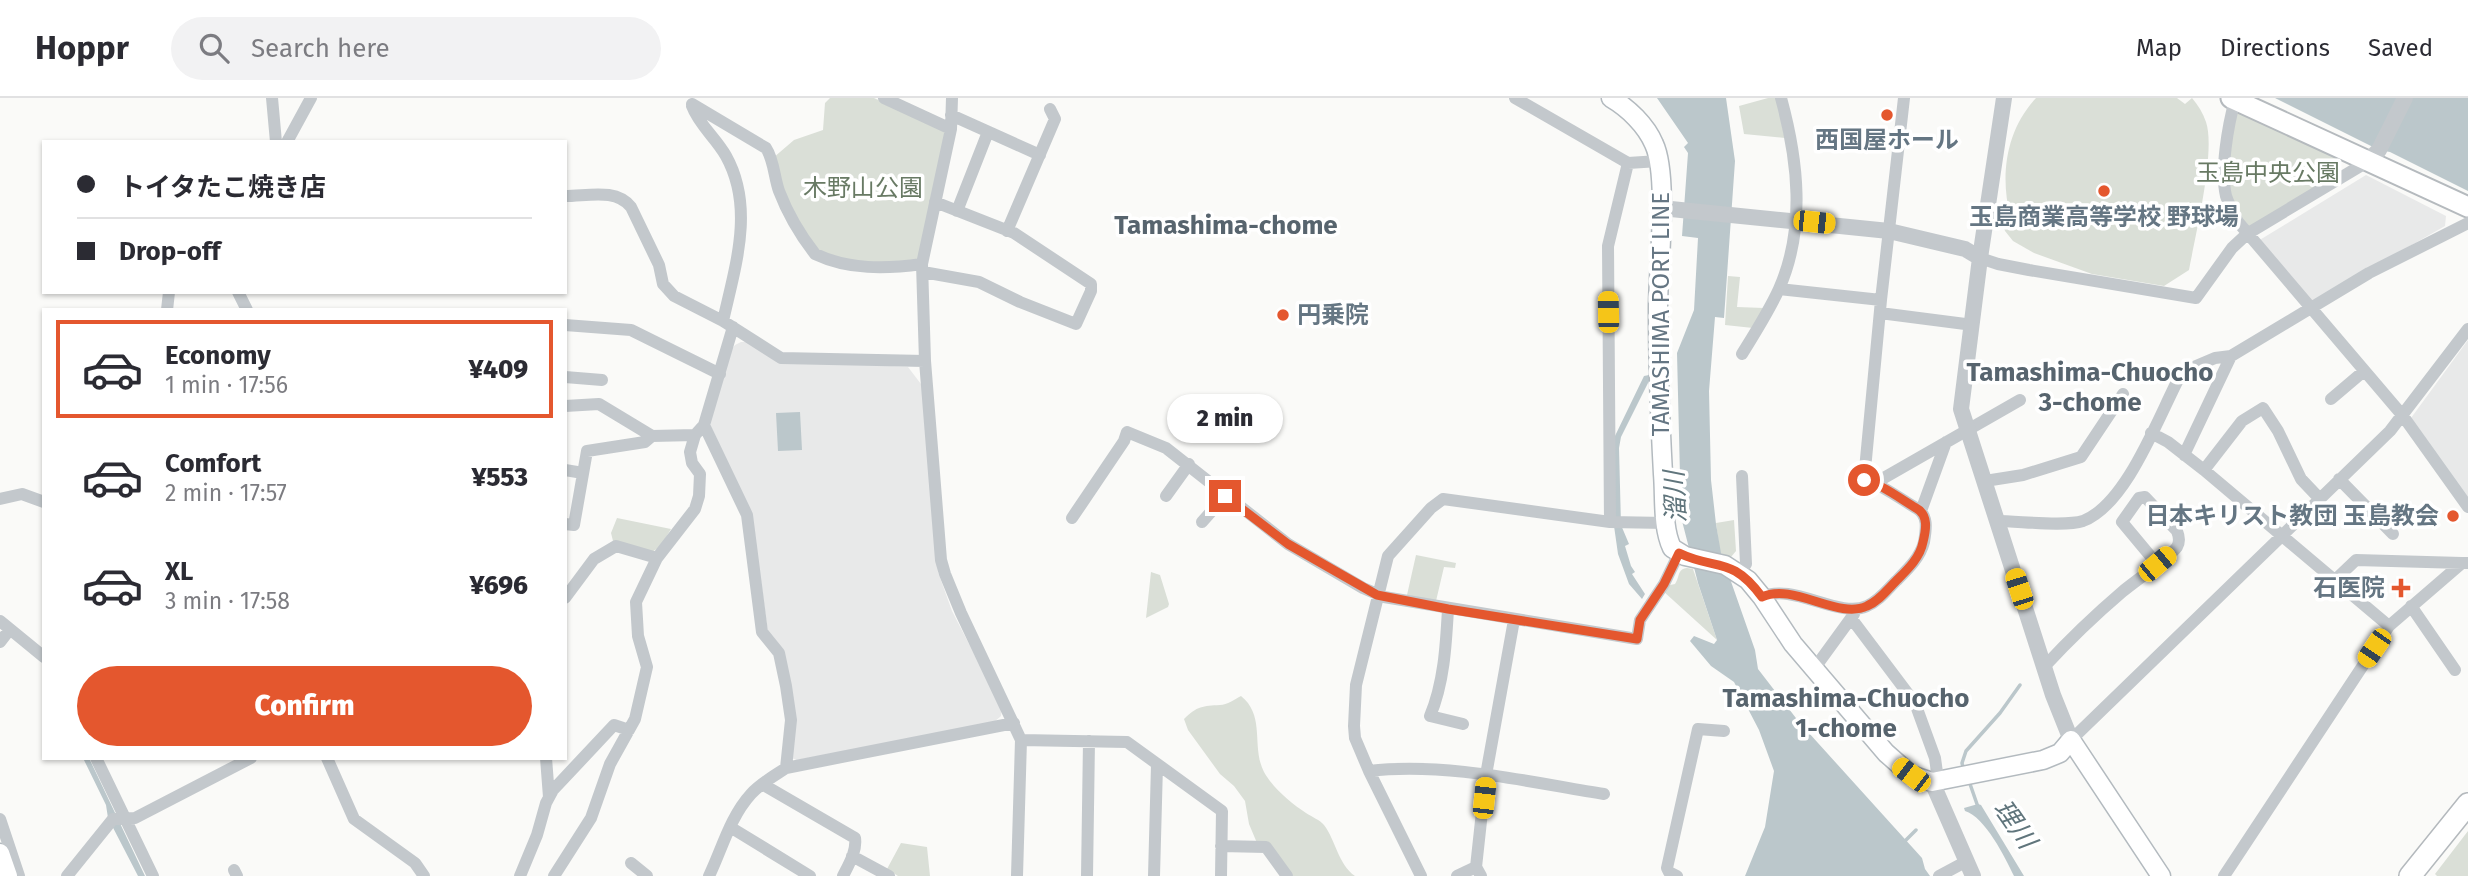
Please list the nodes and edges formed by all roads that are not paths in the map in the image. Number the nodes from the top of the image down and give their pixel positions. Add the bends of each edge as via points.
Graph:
1 (272, 98) edge
2 (311, 98) edge
3 (884, 98) edge
4 (952, 98) edge
5 (1515, 98) edge
6 (1611, 98) edge
7 (1782, 98) edge
8 (1904, 98) edge
9 (2004, 98) edge
10 (2405, 98) edge
11 (2233, 99) edge
12 (691, 101) edge
13 (1050, 109) dead end
14 (951, 116) junction
15 (951, 129) junction
16 (988, 132) junction
17 (276, 140) edge
18 (288, 140) edge
19 (1040, 155) junction
20 (2373, 156) junction
21 (1659, 161) junction
22 (1628, 163) junction
23 (567, 196) edge
24 (935, 202) junction
25 (2468, 207) edge
26 (1661, 208) junction
27 (957, 211) junction
28 (1797, 220) junction
29 (2468, 223) edge
30 (1007, 231) junction
31 (1889, 231) junction
32 (2247, 234) junction
33 (1980, 258) junction
34 (923, 268) junction
35 (1779, 289) junction
36 (1880, 306) junction
37 (2309, 308) junction
38 (728, 324) junction
39 (1973, 324) junction
40 (567, 325) edge
41 (2468, 329) edge
42 (1742, 354) dead end
43 (2231, 356) junction
44 (925, 361) junction
45 (2364, 371) junction
46 (720, 374) junction
47 (567, 377) edge
48 (602, 380) dead end
49 (2123, 394) dead end
50 (2331, 398) dead end
51 (2020, 400) dead end
52 (567, 406) edge
53 (2403, 416) junction
54 (1973, 426) junction
55 (700, 430) junction
56 (2151, 433) junction
57 (652, 436) junction
58 (1946, 442) junction
59 (2184, 455) junction
60 (1189, 464) junction
61 (567, 470) edge
62 (2204, 470) junction
63 (583, 473) junction
64 (1742, 476) dead end
65 (2339, 479) junction
66 (1984, 481) junction
67 (1875, 483) junction
68 (1166, 496) dead end
69 (1225, 496) junction
70 (2319, 498) junction
71 (0, 499) edge
72 (42, 501) edge
73 (2468, 507) edge
74 (1921, 510) junction
75 (1072, 518) dead end
76 (1997, 521) junction
77 (1202, 522) dead end
78 (1616, 522) junction
79 (1666, 523) junction
80 (567, 524) edge
81 (2393, 534) dead end
82 (2280, 536) junction
83 (1682, 554) junction
84 (657, 558) junction
85 (2465, 563) edge
86 (2157, 564) junction
87 (1733, 569) junction
88 (2335, 580) junction
89 (567, 595) edge
90 (1377, 595) junction
91 (1762, 597) junction
92 (2411, 606) junction
93 (1448, 609) junction
94 (1855, 614) junction
95 (1514, 620) junction
96 (5, 625) edge
97 (2389, 626) junction
98 (0, 642) edge
99 (42, 655) edge
100 (2045, 667) junction
101 (1814, 669) junction
102 (2455, 670) dead end
103 (1014, 723) junction
104 (1463, 724) dead end
105 (629, 730) junction
106 (1724, 731) dead end
107 (1021, 740) junction
108 (2071, 740) junction
109 (1089, 741) junction
110 (97, 760) edge
111 (247, 760) edge
112 (328, 760) edge
113 (546, 760) edge
114 (1157, 765) junction
115 (786, 768) junction
116 (1369, 771) junction
117 (1486, 775) junction
118 (1935, 781) junction
119 (762, 784) junction
120 (1604, 794) dead end
121 (549, 797) junction
122 (2468, 804) edge
123 (124, 818) junction
124 (0, 819) edge
125 (730, 827) junction
126 (1221, 846) junction
127 (0, 853) edge
128 (852, 856) junction
129 (631, 863) dead end
130 (1970, 868) edge
131 (1479, 871) edge
132 (710, 875) edge
133 (8, 876) edge
134 (19, 876) edge
135 (67, 876) edge
136 (153, 876) edge
137 (424, 876) edge
138 (520, 876) edge
139 (554, 876) edge
140 (647, 876) edge
141 (810, 876) edge
142 (843, 876) edge
143 (889, 876) edge
144 (1017, 876) edge
145 (1087, 876) edge
146 (1154, 876) edge
147 (1221, 876) edge
148 (1287, 876) edge
149 (1421, 876) edge
150 (1457, 876) edge
151 (1677, 876) edge
152 (1939, 876) edge
153 (2161, 876) edge
154 (2224, 876) edge
155 (2410, 876) edge

1 - 17 street
2 - 18 street
3 - 15 street
4 - 14 street
5 - 22 street
6 - 21 main road, TAMASHIMA PORT LINE via 1645,130
7 - 28 street via 1792,139
8 - 31 street
9 - 33 street
10 - 20 street
11 - 20 main road
11 - 32 street via 2224,181 2231,207
12 - 34 street via 766,148 784,202 815,254 846,265
12 - 38 street via 734,173 739,198 740,245
13 - 19 street via 1055,119
14 - 15 street
14 - 16 street
15 - 24 street
16 - 19 street
16 - 27 street
19 - 30 street
20 - 25 main road
20 - 32 street
21 - 22 street
21 - 26 main road, TAMASHIMA PORT LINE
22 - 78 street via 1608,246
23 - 38 street via 625,199 659,265 663,285 674,296
24 - 27 street
24 - 34 street
26 - 28 street
26 - 79 main road, TAMASHIMA PORT LINE via 1659,392
27 - 30 street
28 - 31 street
28 - 35 street
29 - 37 street
30 - 34 street via 1091,284 1076,324 979,282
31 - 33 street via 1965,249
31 - 36 street
32 - 33 street via 2196,298
32 - 37 street
33 - 39 street
34 - 44 street
35 - 36 street
35 - 42 street
36 - 39 street
36 - 67 street via 1864,480
37 - 43 street
37 - 45 street
38 - 44 street via 781,358
38 - 46 street
39 - 54 street via 1962,409
40 - 46 street via 631,330
41 - 53 street
43 - 56 street via 2182,372
43 - 59 street
44 - 103 street via 941,560
45 - 50 street
45 - 53 street
46 - 55 street
47 - 48 street
49 - 66 street via 2081,457 2023,475
51 - 54 street
52 - 57 street via 599,404
53 - 65 street
53 - 73 street
54 - 58 street
54 - 66 street
55 - 57 street
55 - 84 street via 690,453 700,474 695,509
55 - 115 street via 747,515 761,632 779,653 786,686 791,720
56 - 59 street
56 - 76 street via 2123,484 2094,515 2081,522
57 - 63 street via 645,442 587,451
58 - 67 street
58 - 74 street
59 - 62 street
60 - 68 street
60 - 69 street
60 - 75 street via 1166,448 1127,432
61 - 63 street
62 - 70 street via 2242,421 2263,408 2301,480
62 - 82 street
63 - 80 street via 574,526
64 - 87 street via 1746,564
65 - 70 street
65 - 81 street
66 - 76 street
67 - 74 street
69 - 77 street
69 - 90 street via 1288,544
70 - 82 street
71 - 72 street via 22,495
74 - 94 street via 1926,524 1921,551 1878,599
76 - 100 street
78 - 79 street
78 - 90 street via 1443,499 1388,556
79 - 83 main road, TAMASHIMA PORT LINE via 1670,542
82 - 88 street
82 - 108 street
83 - 87 main road
83 - 95 street via 1640,620 1637,639
84 - 89 street via 617,546 594,559
84 - 105 street via 636,602 638,636 647,667 643,694
85 - 88 street via 2356,560
85 - 92 street
86 - 86 street via 2177,546 2179,537 2145,497 2139,498 2122,522
86 - 100 street via 2086,624
87 - 91 main road
88 - 97 street
90 - 93 street
90 - 116 street via 1356,685 1354,726
91 - 94 street via 1778,592
91 - 101 main road
92 - 97 street
92 - 102 street
93 - 95 street
93 - 104 street via 1445,656 1430,716
94 - 101 street
94 - 118 street via 1915,703 1935,758
95 - 117 street
96 - 98 street
96 - 99 street
97 - 154 street
100 - 108 street
101 - 118 main road via 1897,765 1911,775
103 - 107 street
103 - 115 street
105 - 121 street via 614,725
105 - 139 street via 610,764 591,818
106 - 151 street via 1698,729 1668,869
107 - 109 street
107 - 144 street
108 - 118 main road via 2060,753 2043,760
108 - 153 main road
109 - 114 street via 1127,742
109 - 145 street
110 - 123 street
111 - 123 street via 135,818
112 - 137 street via 354,819 415,863
113 - 121 street
114 - 126 street via 1222,811
114 - 146 street
115 - 119 street
116 - 117 street via 1421,768
116 - 149 street
117 - 120 street
117 - 131 street
118 - 130 street
119 - 125 street
119 - 128 street via 855,838
121 - 138 street
122 - 155 highway
123 - 135 street via 113,819
123 - 136 street
124 - 134 street
125 - 132 street
125 - 141 street
126 - 147 street
126 - 148 street via 1266,847
127 - 133 main road
128 - 142 street
128 - 143 street
129 - 140 street
130 - 152 street
131 - 150 street

